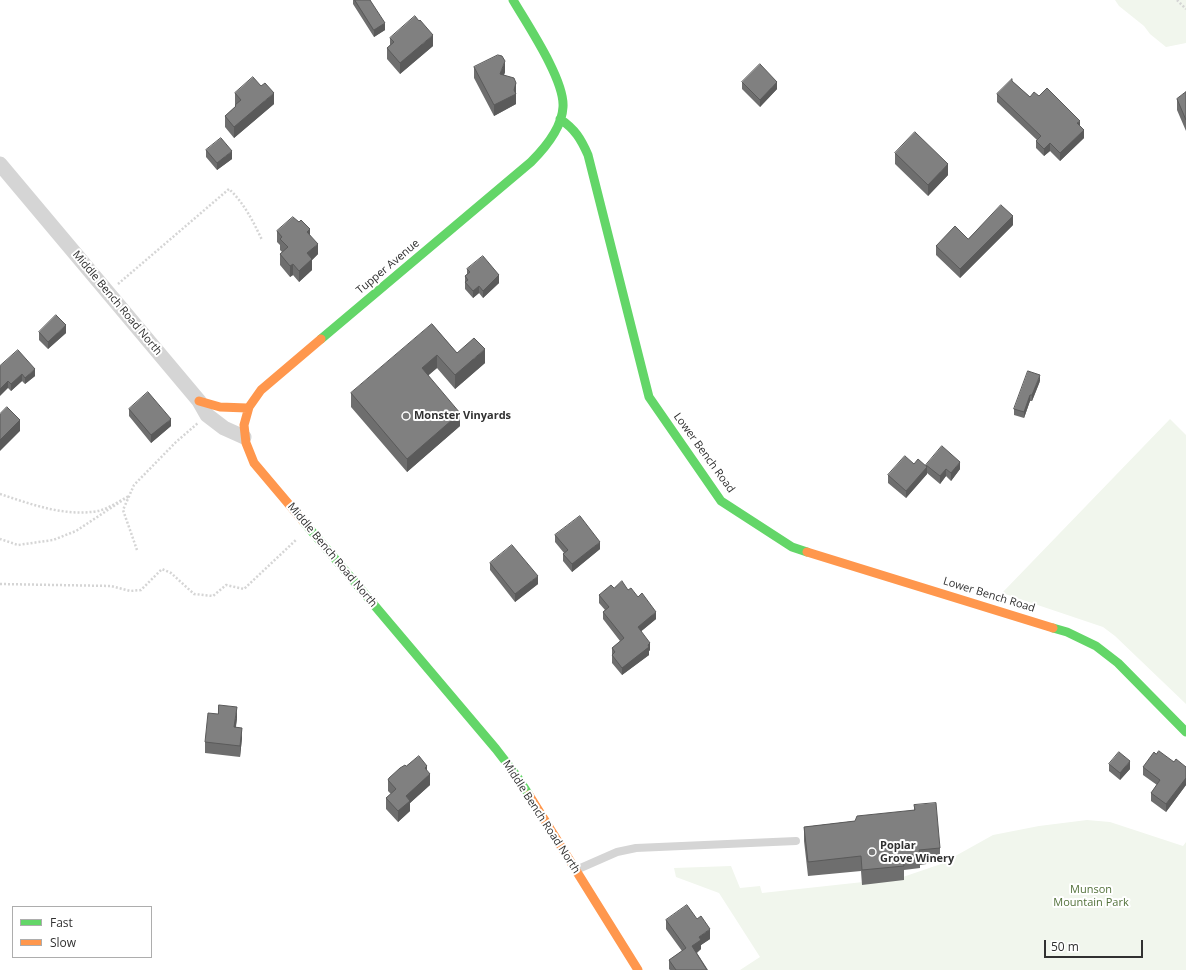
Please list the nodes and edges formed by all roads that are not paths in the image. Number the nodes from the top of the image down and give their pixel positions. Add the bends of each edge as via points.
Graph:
1 (513, 0) edge
2 (560, 120) junction
3 (0, 164) edge
4 (199, 401) junction
5 (247, 408) junction
6 (244, 437) junction
7 (1186, 732) edge
8 (796, 841) dead end
9 (576, 870) junction
10 (638, 970) edge

1 - 2 street via 562,94 563,108
2 - 5 street, Tupper Avenue via 542,152 261,390
2 - 7 street, Lower Bench Road via 573,127 582,140 588,156 649,397 721,500 792,547 1067,632 1096,646 1118,663
3 - 4 street, Middle Bench Road North
4 - 5 street via 220,407
4 - 6 street, Middle Bench Road North via 207,415 224,428
5 - 6 street, Tupper Avenue
6 - 9 street, Middle Bench Road North via 254,463 496,749 526,790
8 - 9 lane via 636,848 617,852
9 - 10 street, Middle Bench Road North

